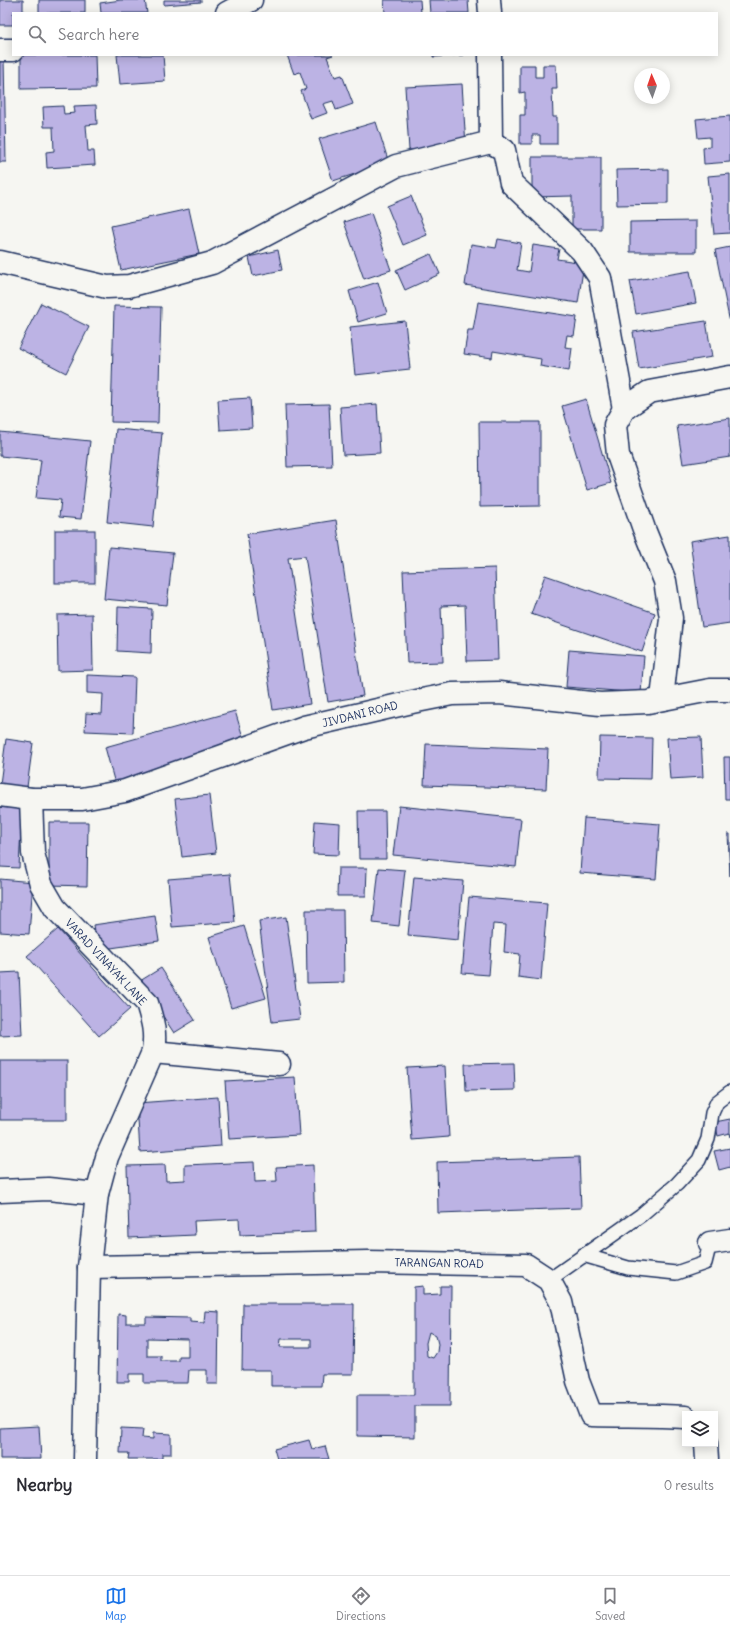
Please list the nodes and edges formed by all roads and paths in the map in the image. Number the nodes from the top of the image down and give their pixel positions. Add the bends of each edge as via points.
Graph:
1 (250, 0) edge
2 (489, 0) edge
3 (229, 12) edge
4 (490, 12) edge
5 (0, 50) edge
6 (12, 50) edge
7 (490, 56) edge
8 (491, 142) junction
9 (0, 262) edge
10 (730, 377) edge
11 (624, 409) junction
12 (730, 690) edge
13 (662, 699) junction
14 (0, 796) edge
15 (31, 799) junction
16 (153, 1052) junction
17 (279, 1064) dead end
18 (730, 1092) edge
19 (0, 1191) edge
20 (97, 1194) junction
21 (720, 1242) edge
22 (583, 1255) junction
23 (89, 1267) junction
24 (549, 1280) junction
25 (682, 1417) edge
26 (706, 1447) edge
27 (85, 1459) edge
28 (707, 1459) edge

1 - 3 street
2 - 4 street
5 - 6 street
7 - 8 street
8 - 9 street via 396,166 212,264 129,286 107,287
8 - 11 street via 504,150 511,183 582,251 600,278
10 - 11 street via 649,392
11 - 13 street via 615,425 618,455 644,529 666,581 671,618
12 - 13 street, JIVDANI ROAD via 710,690
13 - 15 street, JIVDANI ROAD via 600,704 499,693 452,694 304,728 125,791 82,799
14 - 15 street, JIVDANI ROAD
15 - 16 street, VARAD VINAYAK LANE via 33,854 42,884 55,908 147,1003 154,1022
16 - 17 street
16 - 20 street, VARAD VINAYAK LANE via 107,1157
18 - 22 lane via 716,1102 708,1139 699,1160 677,1184 641,1215
19 - 20 street via 48,1189
20 - 23 street, VARAD VINAYAK LANE
21 - 22 lane via 705,1263 676,1272 628,1268
22 - 24 lane
23 - 24 street, TARANGAN ROAD via 368,1262 526,1265
23 - 27 street, VARAD VINAYAK LANE
24 - 25 street, TARANGAN ROAD via 561,1302 578,1381 591,1415
26 - 28 street

